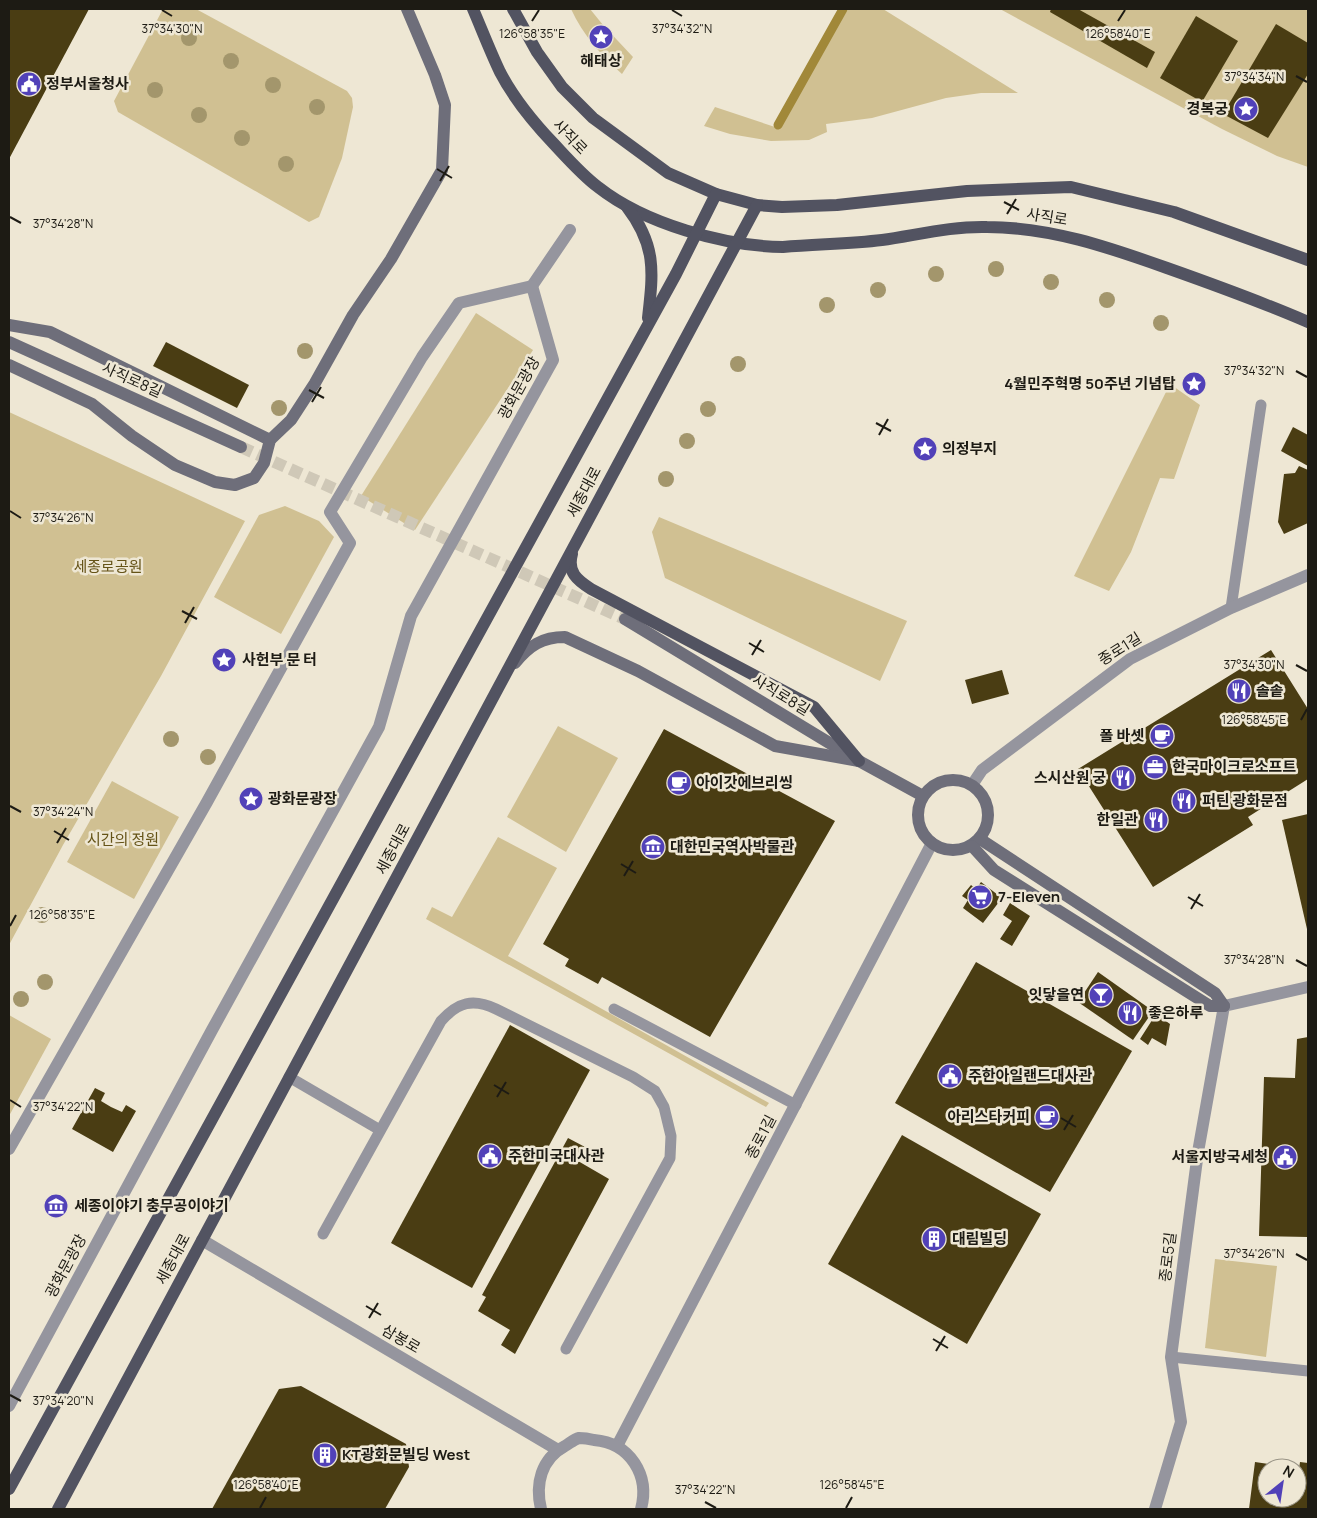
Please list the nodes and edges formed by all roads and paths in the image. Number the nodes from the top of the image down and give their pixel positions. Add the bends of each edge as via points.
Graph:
1 (407, 9) edge
2 (473, 9) edge
3 (513, 9) edge
4 (716, 194) junction
5 (624, 204) junction
6 (757, 205) junction
7 (570, 230) dead end
8 (696, 233) junction
9 (737, 242) junction
10 (1308, 260) edge
11 (532, 286) junction
12 (1308, 322) edge
13 (9, 325) edge
14 (647, 326) junction
15 (9, 342) edge
16 (9, 366) edge
17 (1261, 405) dead end
18 (270, 440) junction
19 (241, 446) tunnel mouth
20 (575, 542) junction
21 (1308, 575) edge
22 (1231, 608) junction
23 (625, 619) tunnel mouth
24 (505, 674) junction
25 (859, 762) junction
26 (972, 785) junction
27 (923, 796) junction
28 (976, 842) junction
29 (932, 843) junction
30 (1308, 987) edge
31 (1224, 1006) junction
32 (614, 1009) dead end
33 (289, 1077) junction
34 (796, 1104) junction
35 (380, 1130) junction
36 (9, 1148) edge
37 (323, 1234) dead end
38 (202, 1240) junction
39 (566, 1349) dead end
40 (1171, 1357) junction
41 (1308, 1370) edge
42 (9, 1406) edge
43 (617, 1446) junction
44 (558, 1450) junction
45 (9, 1489) edge
46 (58, 1509) edge
47 (541, 1509) edge
48 (641, 1509) edge
49 (1155, 1509) edge

1 - 18 street via 445,105 442,170 315,383 291,420
2 - 5 main road, 사직로 via 501,73 534,122 598,187
3 - 4 main road, 사직로 via 537,52 562,87 593,118 668,172
4 - 6 main road, 사직로
4 - 8 main road, 세종대로
5 - 8 main road, 사직로 via 674,227
5 - 14 main road via 645,237 652,258
6 - 9 main road, 세종대로
6 - 10 main road, 사직로 via 837,206 967,191 1071,187 1174,212
7 - 11 street
8 - 9 main road, 사직로
8 - 14 main road, 세종대로
9 - 12 main road, 사직로 via 783,247 880,240 986,226 1022,229 1103,246 1214,284
9 - 20 main road, 세종대로
11 - 36 street via 459,303 422,357 330,512 350,543 207,802
11 - 42 street, 광화문광장 via 553,360 411,616 379,727
13 - 18 street via 50,332
14 - 45 main road, 세종대로
15 - 19 street, 사직로8길
16 - 18 street via 92,404 175,465 215,482 235,485 254,478 264,463
17 - 22 lane
20 - 24 main road, 세종대로
20 - 25 main road via 571,570 577,580 814,706
21 - 22 street, 종로1길
22 - 26 street, 종로1길 via 1130,659 982,770
23 - 25 street, 사직로8길
24 - 25 street via 526,650 543,640 565,637 638,671 775,746
24 - 33 main road, 세종대로
25 - 27 street, 사직로8길
26 - 27 street via 961,781 940,782
26 - 28 street via 985,800 988,810 985,830
27 - 29 street via 919,821 924,836
28 - 29 street via 962,850 941,849
28 - 31 street via 1215,993
28 - 31 street via 994,870 1210,1006
29 - 34 street, 종로1길
30 - 31 street
31 - 40 street, 종로5길 via 1198,1152
32 - 34 lane
33 - 35 lane
33 - 38 main road, 세종대로
34 - 43 street, 종로1길
35 - 37 lane
35 - 39 lane via 441,1021 456,1007 476,1002 633,1077 655,1091 664,1106 671,1136 670,1158
38 - 44 street, 삼봉로
38 - 46 main road, 세종대로
40 - 41 lane
40 - 49 street, 종로5길 via 1181,1422
43 - 44 street via 578,1438
43 - 48 street via 634,1462 643,1481
44 - 47 street via 546,1462 539,1478

